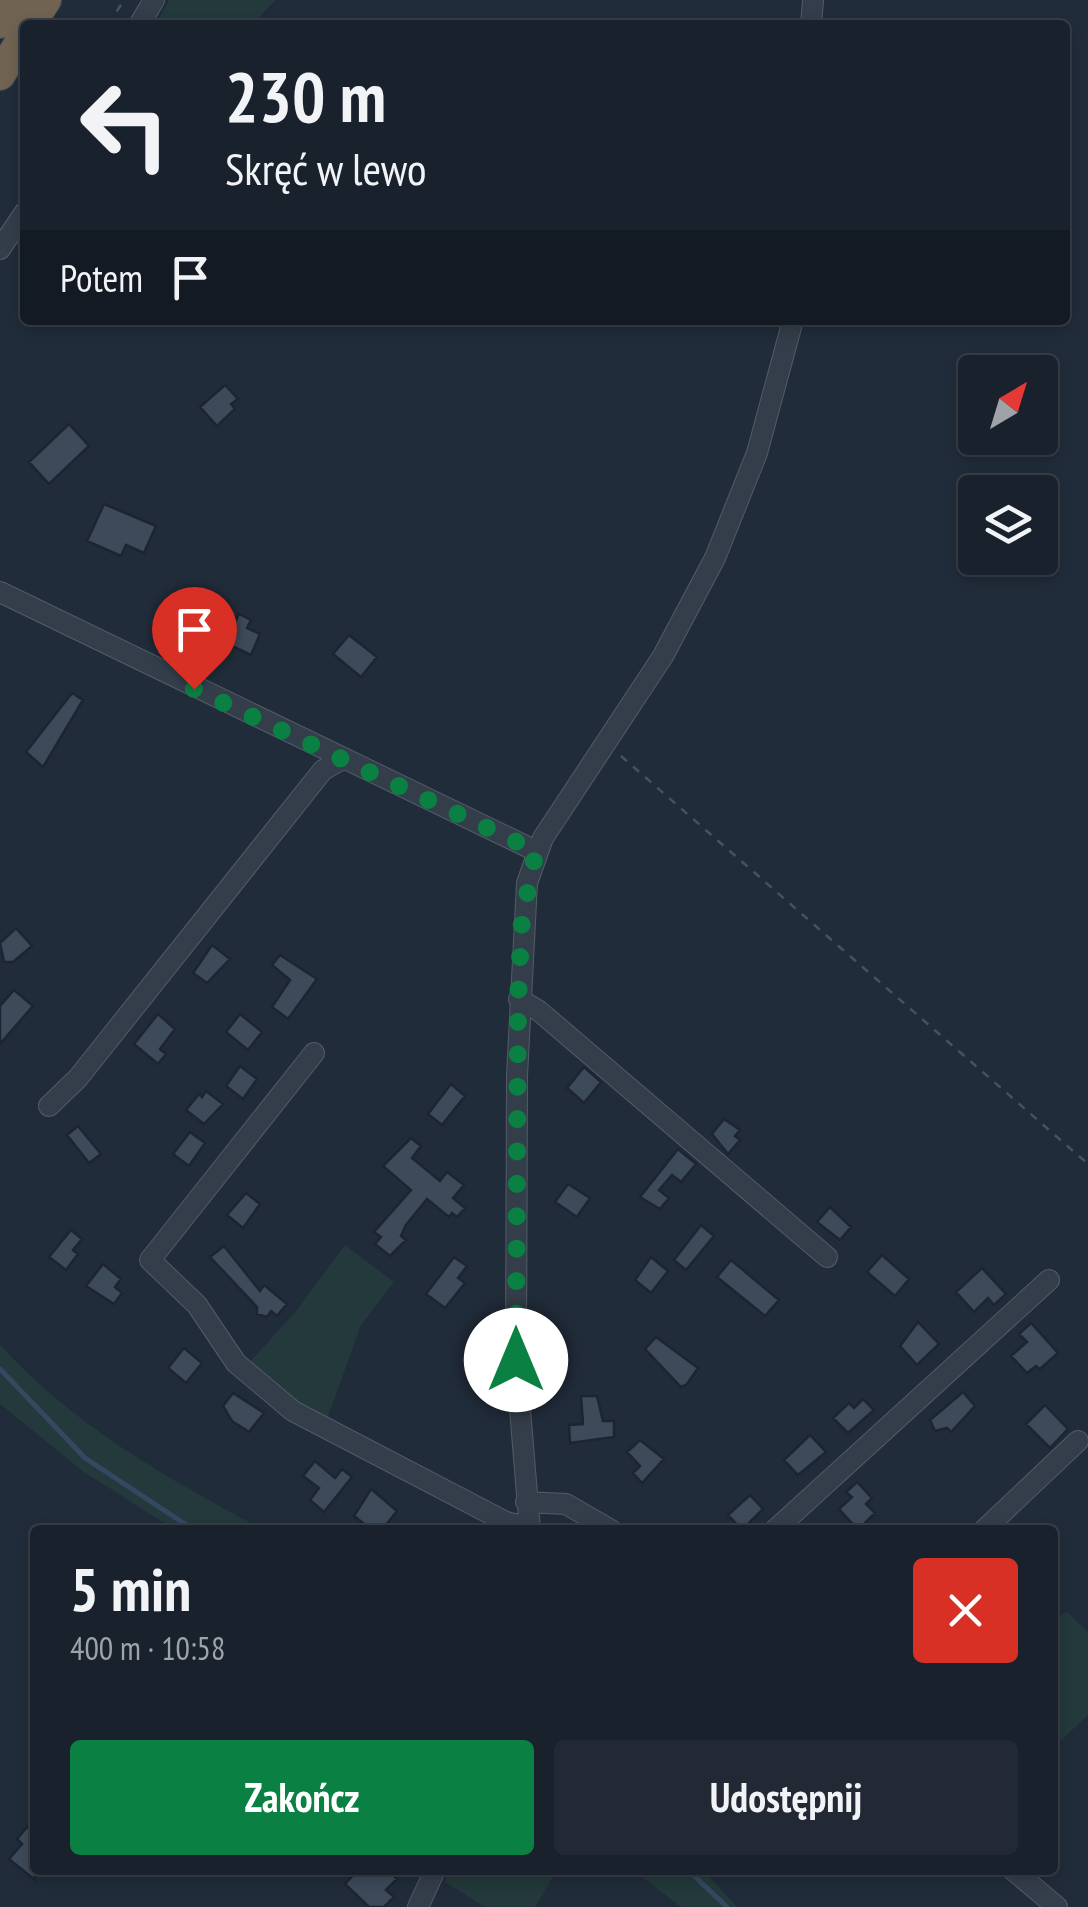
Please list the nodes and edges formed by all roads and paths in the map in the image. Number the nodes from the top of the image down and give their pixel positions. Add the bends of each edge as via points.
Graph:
1 (14, 0) edge
2 (0, 23) edge
3 (20, 42) edge
4 (0, 75) edge
5 (20, 219) edge
6 (0, 249) edge
7 (792, 325) edge
8 (0, 592) edge
9 (604, 742) junction
10 (341, 760) junction
11 (536, 851) junction
12 (518, 999) junction
13 (314, 1054) dead end
14 (50, 1106) dead end
15 (1088, 1164) edge
16 (827, 1257) dead end
17 (1049, 1280) dead end
18 (1078, 1441) dead end
19 (526, 1502) junction
20 (519, 1525) edge
21 (530, 1525) edge
22 (602, 1525) edge
23 (780, 1525) edge
24 (989, 1525) edge
25 (433, 1875) edge
26 (1019, 1875) edge
27 (418, 1907) edge
28 (1058, 1907) edge

1 - 2 highway
3 - 4 highway
5 - 6 street
7 - 9 street via 757,452 722,541 663,656
8 - 10 street
9 - 11 street
9 - 15 path
10 - 11 street
10 - 14 street via 323,770
11 - 12 street via 522,919
12 - 16 street
12 - 19 street via 516,1377
13 - 20 street via 150,1260 196,1305 236,1364 293,1410
17 - 23 street
18 - 24 street
19 - 21 street
19 - 22 street via 566,1504
25 - 27 street
26 - 28 street

